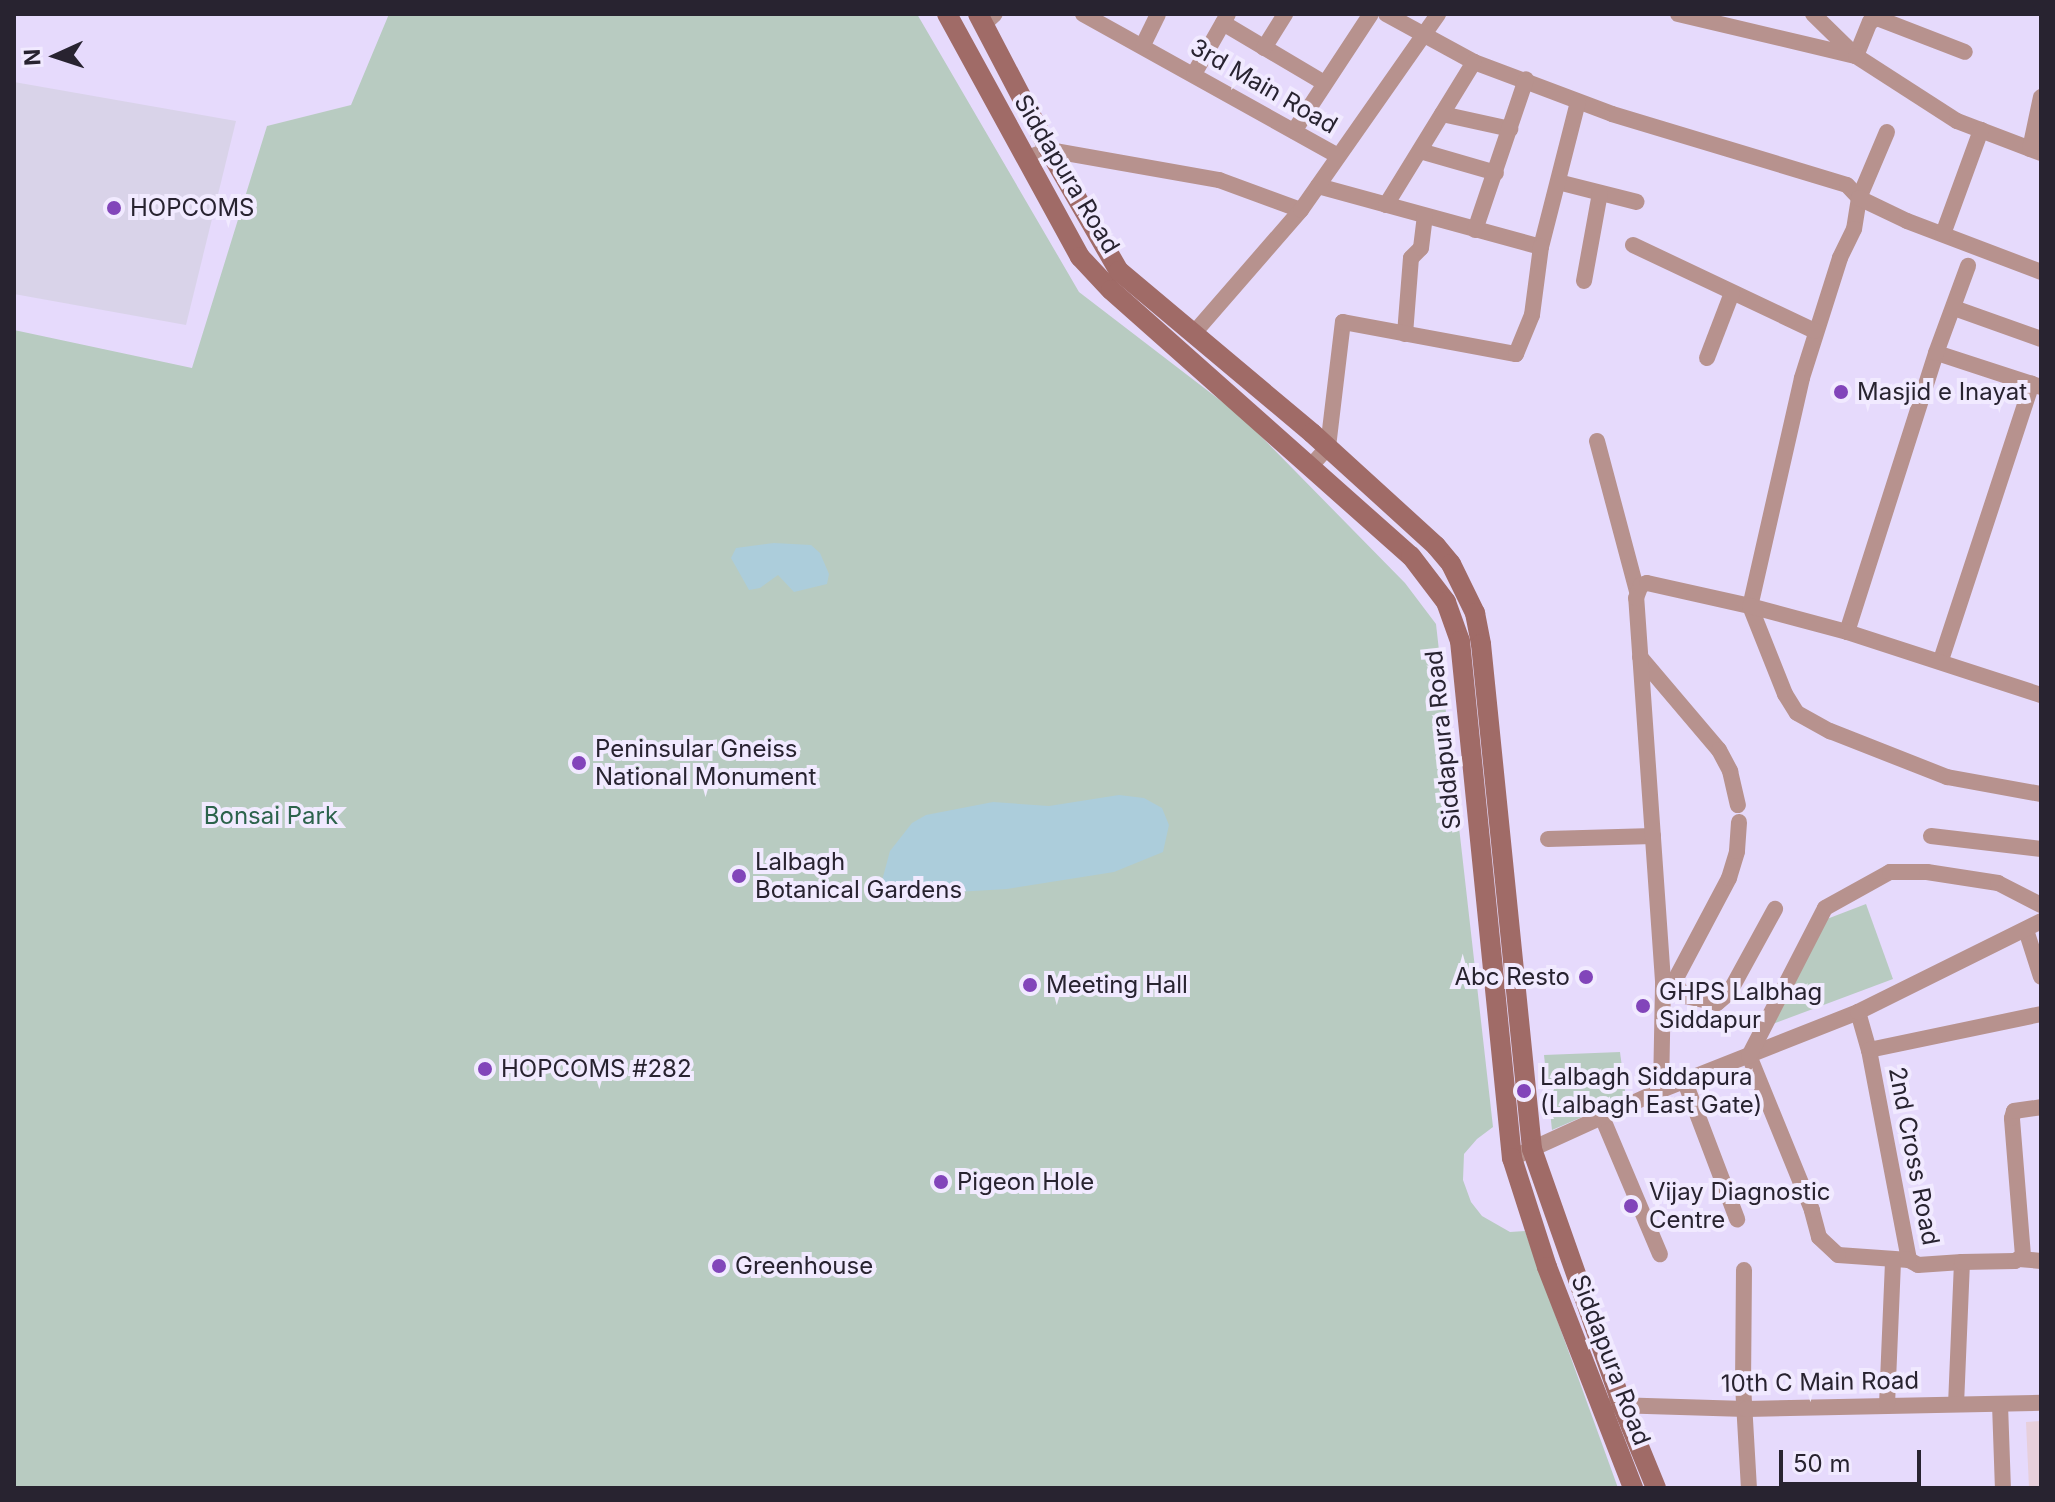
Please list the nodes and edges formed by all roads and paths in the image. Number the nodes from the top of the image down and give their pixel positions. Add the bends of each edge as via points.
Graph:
1 (947, 14) edge
2 (1083, 14) edge
3 (1158, 14) edge
4 (1285, 14) edge
5 (1371, 14) edge
6 (1386, 14) edge
7 (1438, 14) edge
8 (1678, 14) edge
9 (1813, 14) edge
10 (985, 18) edge
11 (1226, 18) edge
12 (1422, 35) junction
13 (1143, 45) junction
14 (1264, 48) junction
15 (1965, 52) dead end
16 (1856, 56) junction
17 (1474, 62) junction
18 (1194, 74) junction
19 (1526, 79) junction
20 (1324, 83) junction
21 (2041, 97) edge
22 (1578, 102) junction
23 (1442, 114) junction
24 (1510, 129) junction
25 (1981, 130) junction
26 (1294, 131) junction
27 (1887, 132) dead end
28 (1049, 150) junction
29 (1420, 151) junction
30 (2035, 151) edge
31 (1338, 156) junction
32 (1025, 159) junction
33 (1496, 173) junction
34 (1558, 182) junction
35 (1318, 186) junction
36 (1600, 193) junction
37 (1859, 198) junction
38 (1637, 202) dead end
39 (1386, 205) junction
40 (1301, 210) junction
41 (1425, 216) junction
42 (1475, 230) junction
43 (1943, 234) junction
44 (1633, 245) dead end
45 (1541, 247) junction
46 (1968, 266) dead end
47 (2041, 272) edge
48 (1584, 281) dead end
49 (1732, 293) junction
50 (1954, 308) dead end
51 (1815, 331) junction
52 (1194, 333) junction
53 (1405, 334) junction
54 (2041, 339) edge
55 (1940, 354) dead end
56 (1707, 358) dead end
57 (2037, 386) edge
58 (1597, 441) dead end
59 (1328, 447) junction
60 (1310, 467) junction
61 (1637, 591) junction
62 (1750, 606) junction
63 (1847, 632) junction
64 (1640, 657) junction
65 (1941, 660) junction
66 (2041, 695) edge
67 (2041, 794) edge
68 (1653, 836) junction
69 (1931, 836) dead end
70 (1548, 839) dead end
71 (2041, 849) edge
72 (2041, 905) edge
73 (1775, 909) dead end
74 (2041, 921) edge
75 (2026, 930) junction
76 (2041, 977) edge
77 (1669, 986) junction
78 (1858, 1012) junction
79 (2041, 1014) edge
80 (1869, 1050) junction
81 (1749, 1056) junction
82 (1685, 1082) junction
83 (1661, 1090) junction
84 (2041, 1107) edge
85 (1602, 1117) junction
86 (1532, 1149) junction
87 (1512, 1158) junction
88 (1737, 1219) dead end
89 (1660, 1254) dead end
90 (1901, 1259) junction
91 (2019, 1259) junction
92 (2041, 1261) edge
93 (1962, 1262) junction
94 (1744, 1270) dead end
95 (1956, 1403) junction
96 (2041, 1403) edge
97 (2000, 1404) junction
98 (1600, 1405) junction
99 (1622, 1405) junction
100 (1887, 1405) junction
101 (1746, 1409) junction
102 (1633, 1488) edge
103 (1656, 1488) edge
104 (1749, 1488) edge
105 (2003, 1488) edge

1 - 32 main road, Siddapura Road
2 - 13 street, 3rd Main Road
3 - 13 street
4 - 14 street
5 - 20 street
6 - 12 street
7 - 12 street
8 - 16 street
9 - 16 street
10 - 28 main road, Siddapura Road
11 - 14 street
11 - 18 street
12 - 17 street
12 - 31 street
13 - 18 street, 3rd Main Road
14 - 20 street
15 - 16 street via 1877,18 1870,22
16 - 25 street via 1957,121
17 - 19 street
17 - 23 street
18 - 26 street, 3rd Main Road
19 - 22 street
19 - 24 street
20 - 26 street
21 - 30 street
22 - 34 street
22 - 37 street via 1847,185
23 - 24 street
23 - 29 street
24 - 33 street
25 - 30 street
25 - 43 street
26 - 31 street, 3rd Main Road
27 - 37 street
28 - 32 street
28 - 40 street via 1219,180
28 - 52 main road, Siddapura Road via 1119,271
29 - 33 street
29 - 39 street
31 - 35 street
32 - 60 main road, Siddapura Road via 1080,257
33 - 42 street
34 - 36 street
34 - 45 street
35 - 39 street
35 - 40 street
36 - 38 street
36 - 48 street
37 - 43 street
37 - 51 street via 1854,229
39 - 41 street
40 - 52 street
41 - 42 street
41 - 53 street via 1421,248 1411,258
42 - 45 street
43 - 47 street
44 - 49 street
45 - 53 street via 1532,315 1516,354
46 - 63 street
49 - 51 street
49 - 56 street
50 - 54 street
51 - 62 street
52 - 59 main road, Siddapura Road
53 - 59 street via 1343,322
55 - 57 street
57 - 65 street
58 - 61 street
59 - 60 street
59 - 86 main road, Siddapura Road via 1436,546 1475,613
60 - 87 main road, Siddapura Road via 1411,556 1446,602 1458,633
61 - 62 street via 1647,583
61 - 64 street
62 - 63 street
62 - 67 street via 1797,713 1947,777
63 - 65 street
64 - 68 street
64 - 77 street via 1719,750 1730,771 1738,814 1737,851 1729,878
65 - 66 street
68 - 70 street
68 - 77 street
69 - 71 street
72 - 81 street via 1998,883 1890,872 1825,908
73 - 77 street via 1729,993 1717,1003 1685,996
74 - 75 street
75 - 76 street
75 - 78 street
77 - 83 street
78 - 80 street, 2nd Cross Road
78 - 81 street
79 - 80 street
80 - 90 street, 2nd Cross Road
81 - 82 street
81 - 90 street via 1819,1237 1838,1255
82 - 83 street
82 - 88 street
83 - 85 street
84 - 91 street via 2014,1111 2012,1118 2023,1256
85 - 86 street
85 - 89 street
86 - 87 street
86 - 99 main road, Siddapura Road
87 - 98 main road, Siddapura Road
90 - 93 street, 2nd Cross Road via 1918,1265
90 - 100 street
91 - 92 street
91 - 93 street
93 - 95 street, 2nd Cross Road
94 - 101 street
95 - 97 street, 10th C Main Road
95 - 100 street, 10th C Main Road
96 - 97 street, 10th C Main Road
97 - 105 street
98 - 99 street, 10th C Main Road
98 - 102 main road, Siddapura Road
99 - 101 street, 10th C Main Road
99 - 103 main road, Siddapura Road
100 - 101 street, 10th C Main Road
101 - 104 street

